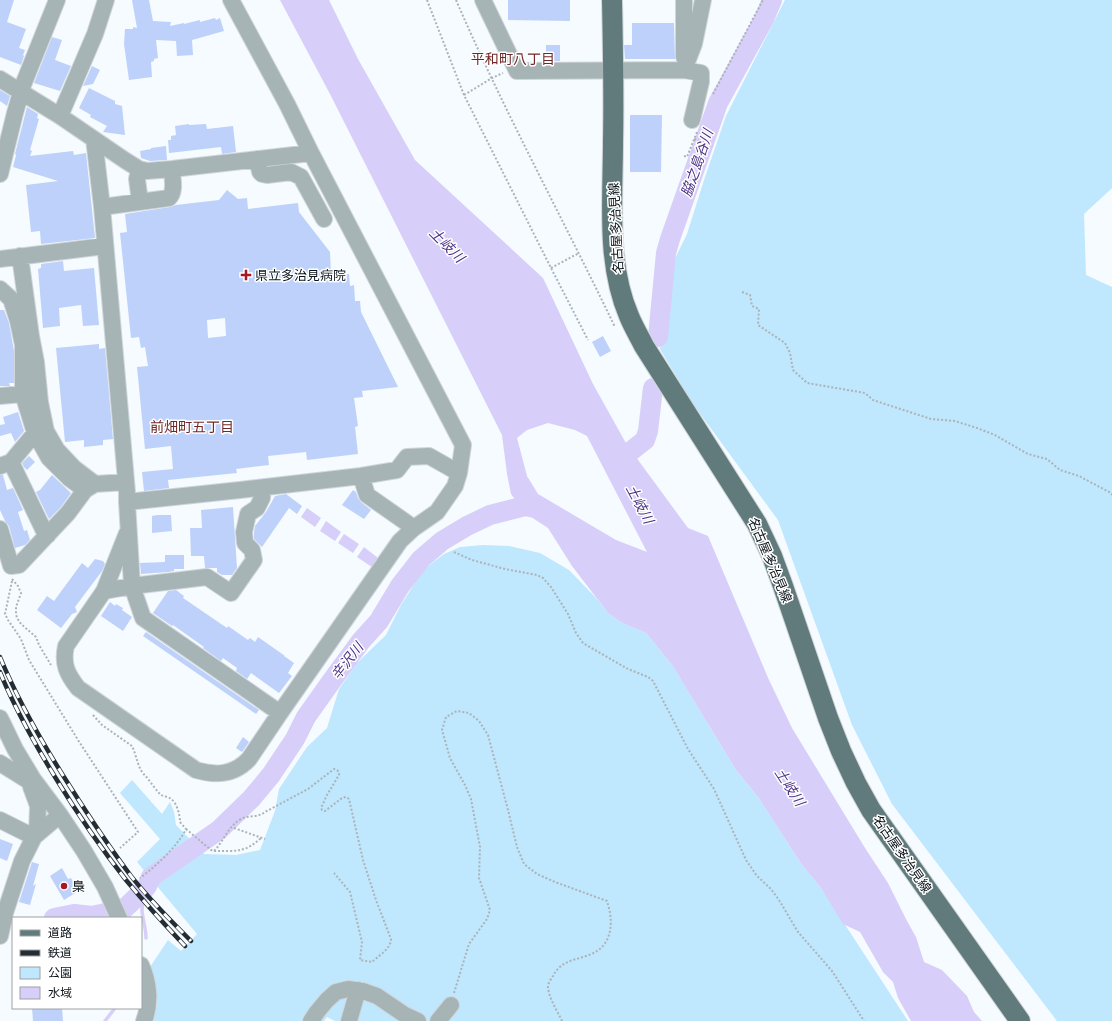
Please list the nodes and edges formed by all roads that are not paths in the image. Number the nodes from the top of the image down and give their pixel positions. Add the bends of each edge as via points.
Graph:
1 (56, 0) edge
2 (106, 0) edge
3 (231, 0) edge
4 (483, 0) edge
5 (612, 0) edge
6 (684, 0) edge
7 (703, 0) edge
8 (684, 70) junction
9 (613, 71) junction
10 (0, 79) edge
11 (21, 92) junction
12 (60, 116) junction
13 (695, 126) road end
14 (94, 139) junction
15 (312, 153) junction
16 (257, 159) junction
17 (139, 169) junction
18 (172, 169) junction
19 (0, 174) edge
20 (140, 202) junction
21 (102, 207) junction
22 (324, 219) dead end
23 (105, 246) junction
24 (20, 256) junction
25 (0, 259) edge
26 (0, 289) edge
27 (23, 394) junction
28 (0, 396) edge
29 (35, 433) junction
30 (5, 464) edge
31 (459, 473) junction
32 (361, 476) junction
33 (90, 487) junction
34 (263, 488) junction
35 (240, 490) junction
36 (127, 492) junction
37 (248, 514) junction
38 (414, 528) junction
39 (0, 529) edge
40 (129, 529) junction
41 (48, 534) junction
42 (132, 586) junction
43 (104, 591) junction
44 (280, 713) junction
45 (0, 718) edge
46 (0, 763) edge
47 (34, 781) junction
48 (60, 815) junction
49 (0, 820) edge
50 (36, 835) junction
51 (119, 917) edge
52 (0, 935) edge
53 (142, 967) edge
54 (358, 990) junction
55 (451, 1005) road end
56 (144, 1021) edge
57 (311, 1021) edge
58 (348, 1021) edge
59 (418, 1021) edge
60 (438, 1021) edge
61 (1020, 1021) edge

1 - 11 street
2 - 12 street via 95,34
3 - 15 street
4 - 9 street via 518,71
5 - 9 main road, 名古屋多治見線
6 - 8 street
7 - 8 street via 694,44
8 - 9 street
8 - 13 street via 701,73
9 - 61 main road, 名古屋多治見線 via 614,252 618,280 629,316 644,346 757,524 772,556 841,750 860,790 874,815
10 - 11 street
11 - 12 street
11 - 19 street
12 - 14 street
14 - 17 street
14 - 21 street
15 - 16 street
15 - 31 street via 463,445
16 - 18 street
16 - 22 street via 262,174 291,172 301,177
17 - 18 street
17 - 20 street via 137,180
18 - 20 street via 172,195 169,198
20 - 21 street
21 - 23 street
23 - 24 street
23 - 36 street
24 - 25 street
24 - 33 street via 46,431 57,450
26 - 27 street via 11,299 18,321 23,345
27 - 28 street
27 - 29 street
29 - 30 street
29 - 33 street via 49,458 69,478
30 - 41 street
31 - 32 street via 429,456 407,457 397,470
31 - 38 street via 455,486 437,512
32 - 34 street
32 - 38 street via 367,495
33 - 36 street
33 - 41 street
34 - 35 street
34 - 37 street via 260,503
35 - 36 street
35 - 37 street
36 - 40 street
37 - 42 street via 244,532 245,542 252,550 254,560 231,593 207,577
38 - 44 street via 400,541
39 - 41 street via 13,573
40 - 42 street
40 - 43 street
42 - 43 street
42 - 44 street via 143,618
43 - 44 street via 66,646 66,665 70,678 78,688 196,770 214,774 226,773 243,766
45 - 47 street
46 - 47 street via 27,780
47 - 48 street
47 - 50 street via 31,787 38,806
48 - 50 street
48 - 51 street via 105,887
49 - 50 street
50 - 52 street via 22,861
53 - 56 street via 149,997 148,1013
54 - 57 street via 336,992
54 - 58 street
54 - 59 street via 377,996
55 - 60 street

